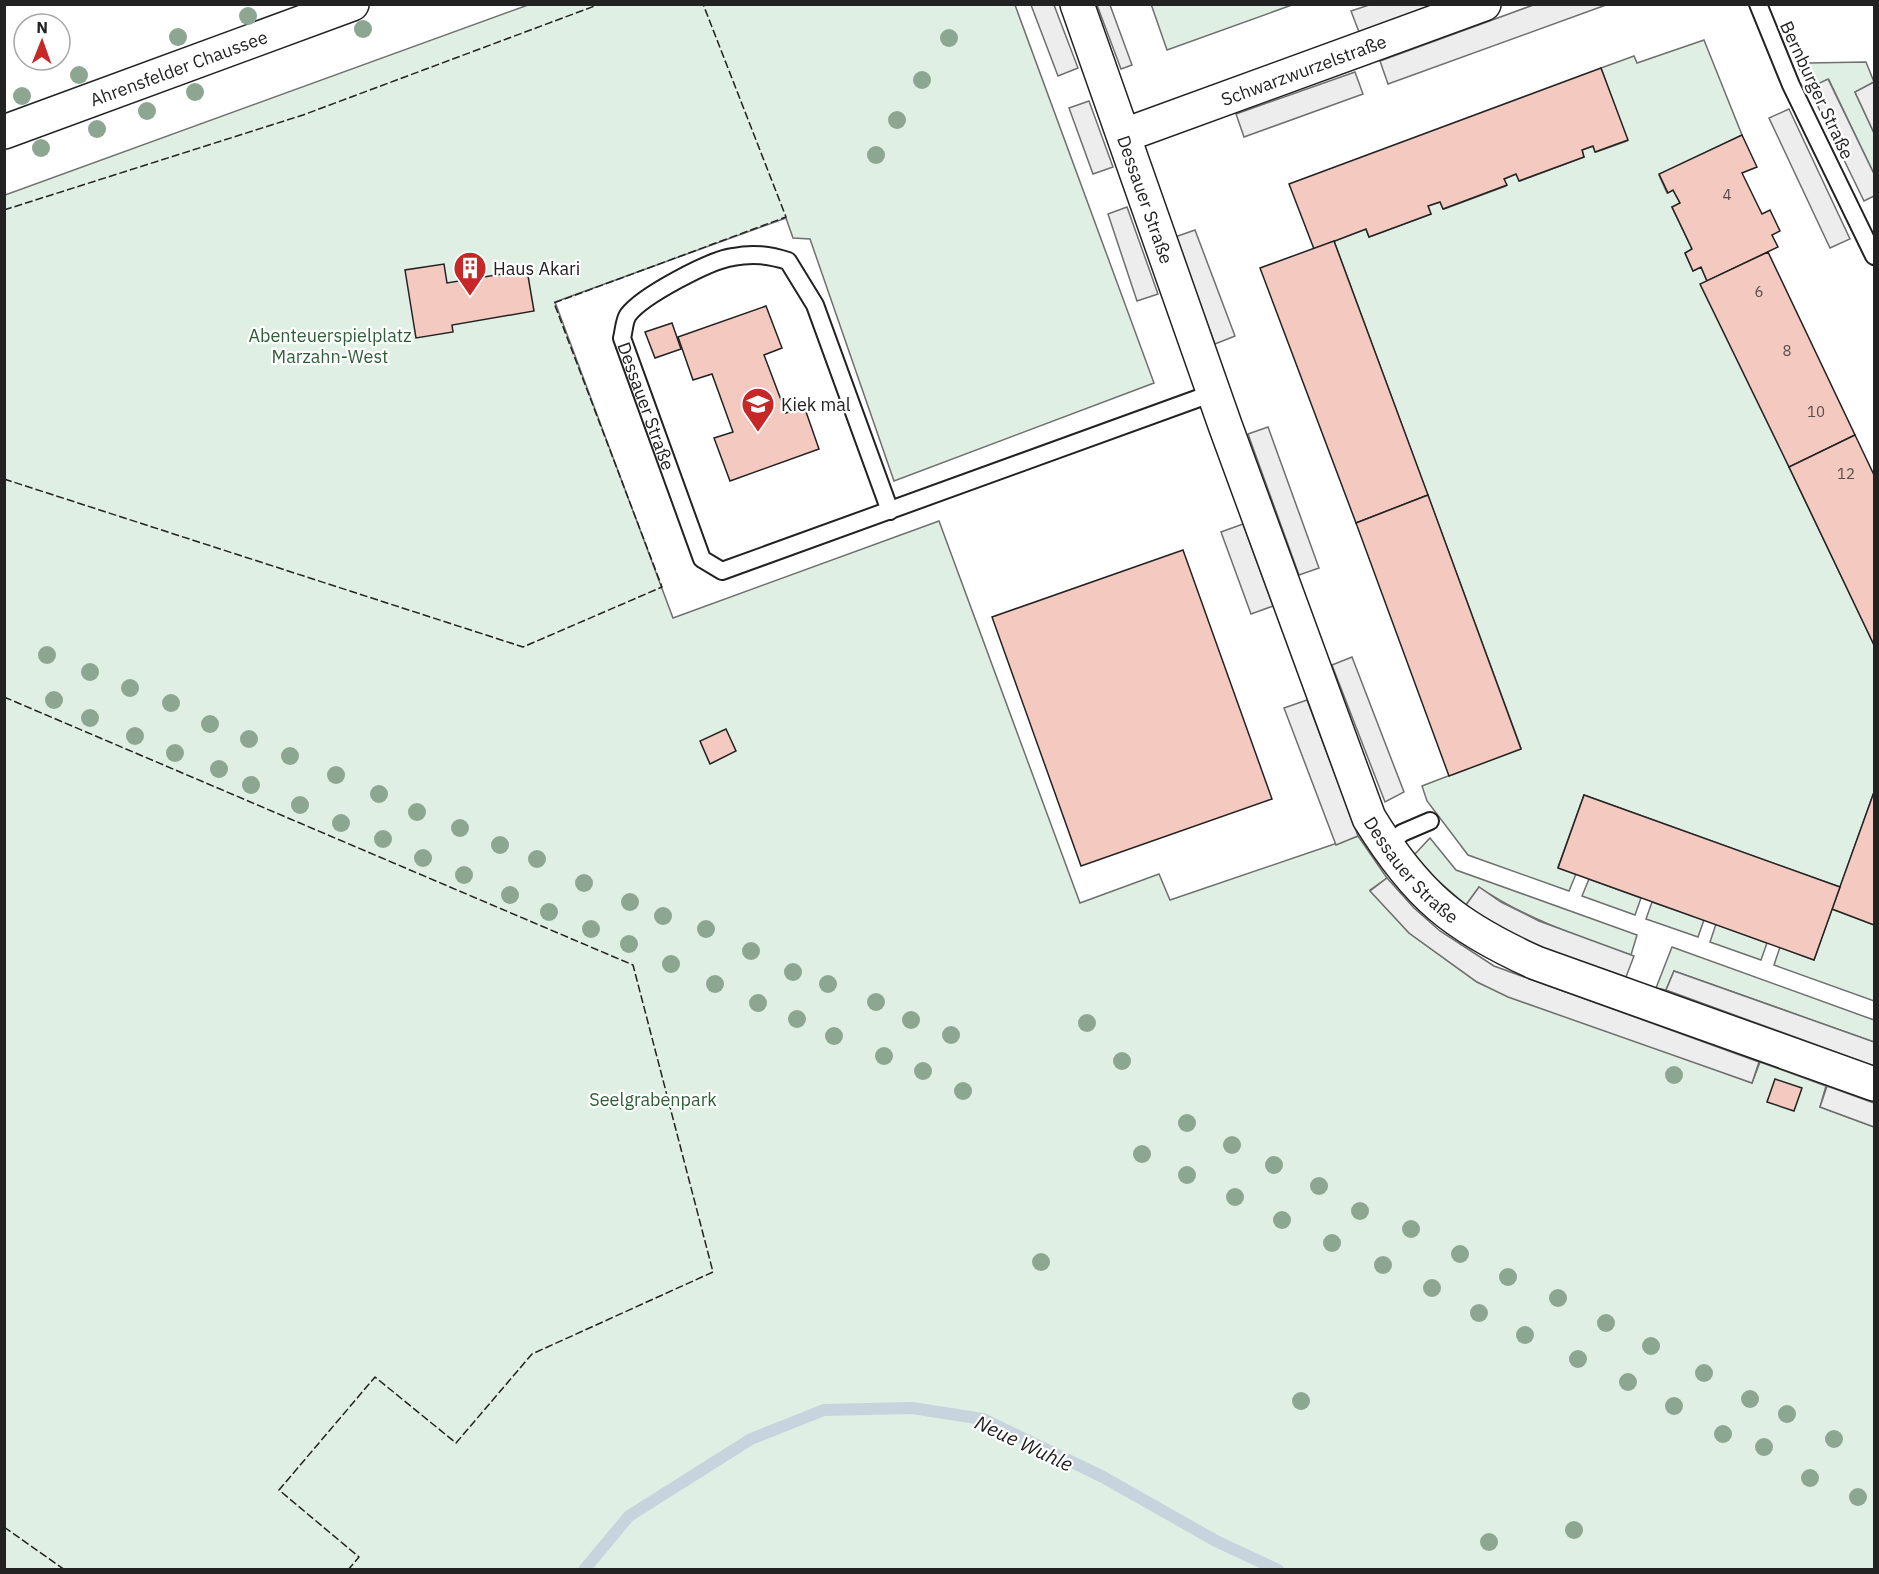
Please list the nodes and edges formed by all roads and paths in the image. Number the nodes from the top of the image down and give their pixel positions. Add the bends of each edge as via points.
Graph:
1 (352, 4) edge
2 (1077, 4) edge
3 (1484, 4) edge
4 (1758, 4) edge
5 (4, 132) edge
6 (1125, 135) junction
7 (1875, 256) edge
8 (1214, 393) junction
9 (891, 511) junction
10 (1430, 821) dead end
11 (1387, 847) junction
12 (1875, 1084) edge

1 - 5 street, Ahrensfelder Chaussee
2 - 6 street, Dessauer Straße
3 - 6 street, Schwarzwurzelstraße
4 - 7 lane, Bernburger Straße via 1791,85
6 - 8 street, Dessauer Straße
8 - 9 lane, Dessauer Straße
8 - 11 street, Dessauer Straße via 1369,818
9 - 9 lane, Dessauer Straße via 815,305 788,261 765,254 731,257 685,276 627,316 622,338 702,559 722,571
10 - 11 lane via 1402,833
11 - 12 street, Dessauer Straße via 1420,889 1452,918 1493,944 1536,963

